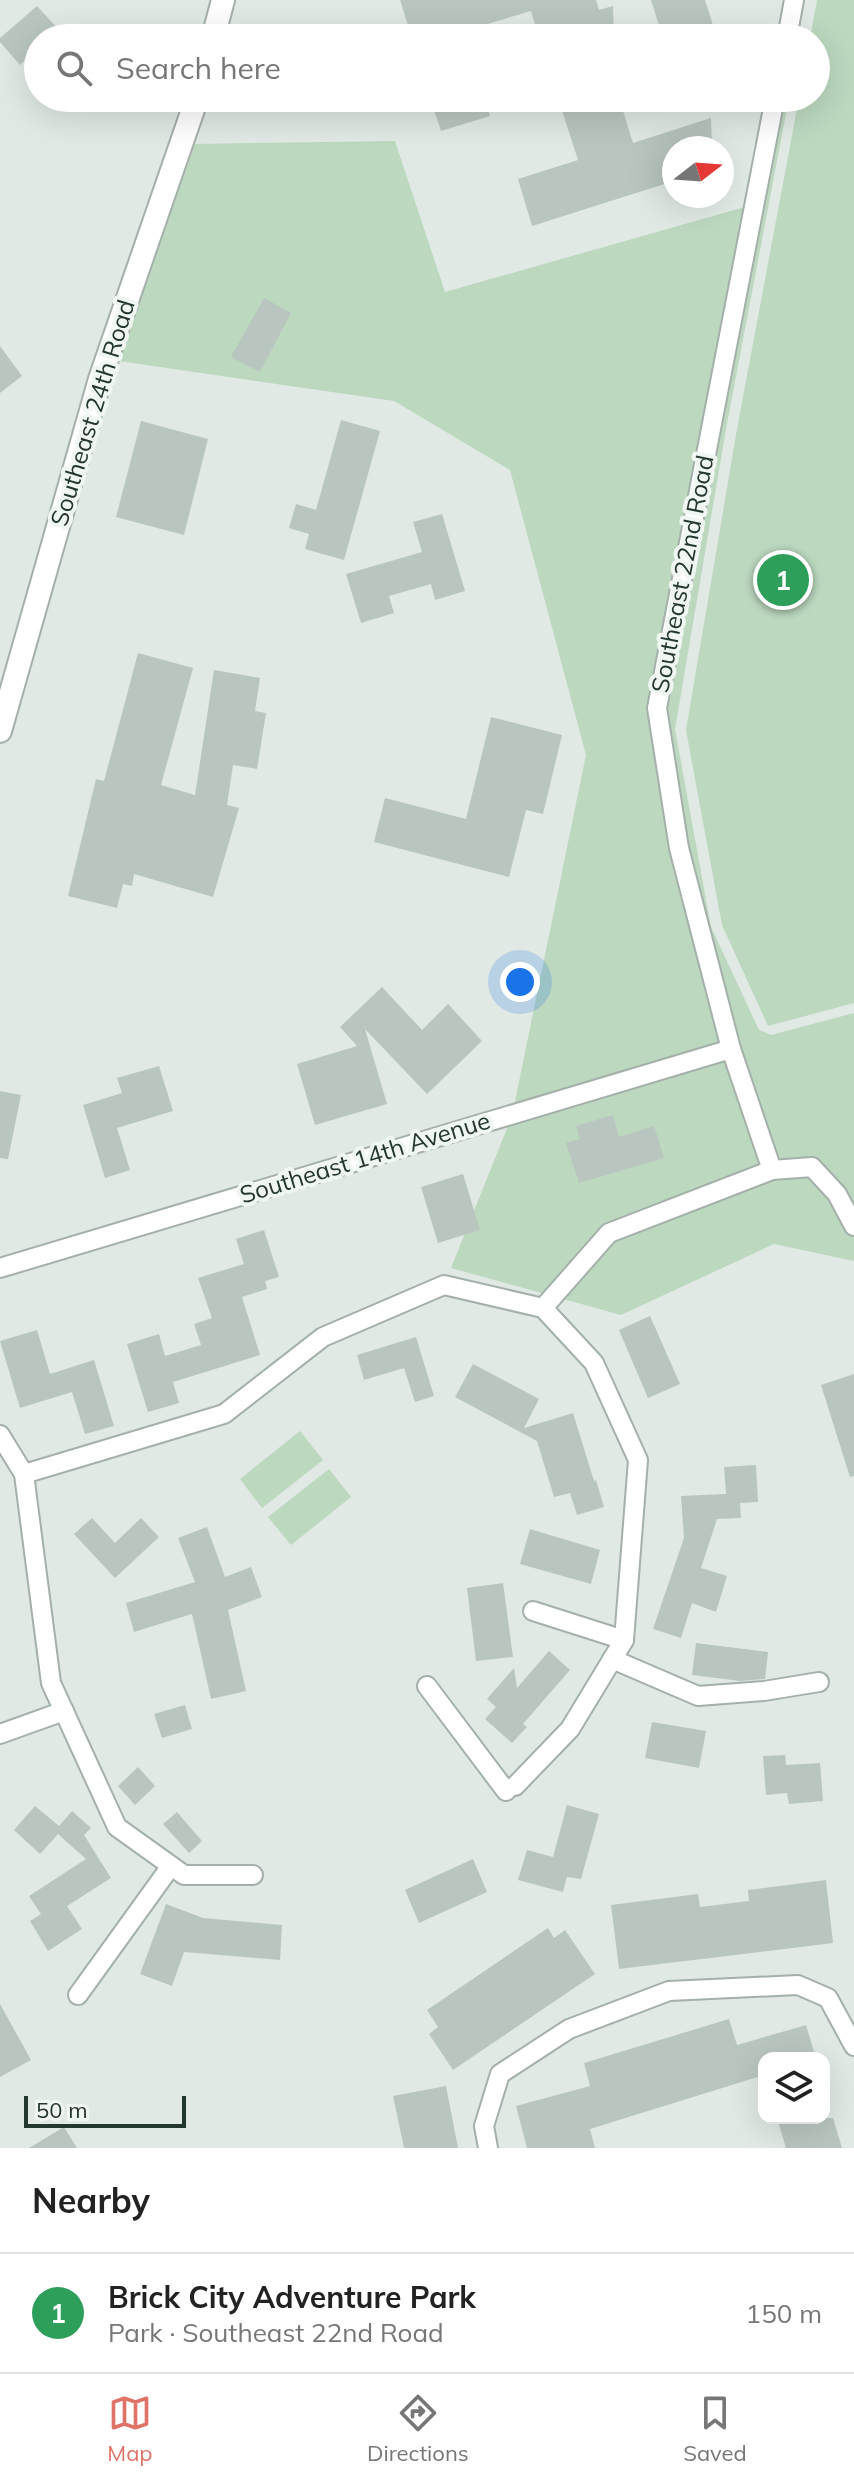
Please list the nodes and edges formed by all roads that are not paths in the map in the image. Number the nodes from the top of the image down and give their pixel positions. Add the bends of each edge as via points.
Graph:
1 (223, 0) edge
2 (794, 0) edge
3 (217, 24) edge
4 (790, 24) edge
5 (192, 112) edge
6 (772, 112) edge
7 (0, 731) edge
8 (731, 1049) junction
9 (772, 1170) junction
10 (854, 1226) edge
11 (0, 1268) edge
12 (543, 1308) junction
13 (0, 1435) edge
14 (24, 1474) junction
15 (533, 1611) dead end
16 (624, 1640) junction
17 (612, 1659) junction
18 (819, 1682) dead end
19 (427, 1686) dead end
20 (64, 1711) junction
21 (0, 1734) edge
22 (171, 1866) junction
23 (253, 1875) dead end
24 (78, 1995) dead end
25 (854, 2046) edge
26 (488, 2148) edge

1 - 3 street
2 - 4 street
5 - 7 street, Southeast 24th Road via 100,379
6 - 8 street, Southeast 22nd Road via 657,708 679,848
8 - 9 street, Southeast 22nd Road
8 - 11 street, Southeast 14th Avenue
9 - 10 street via 812,1167 837,1194
9 - 12 street via 609,1233
12 - 14 street via 444,1285 323,1337 224,1414
12 - 16 street via 594,1363 638,1460
13 - 14 street
14 - 20 street via 51,1683
15 - 16 street
16 - 17 street
17 - 18 street via 698,1696
17 - 19 street via 570,1729 510,1789
20 - 21 street
20 - 22 street via 117,1827
22 - 23 street via 184,1875
22 - 24 street
25 - 26 street via 828,1998 798,1985 669,1991 569,2029 500,2074 484,2126

